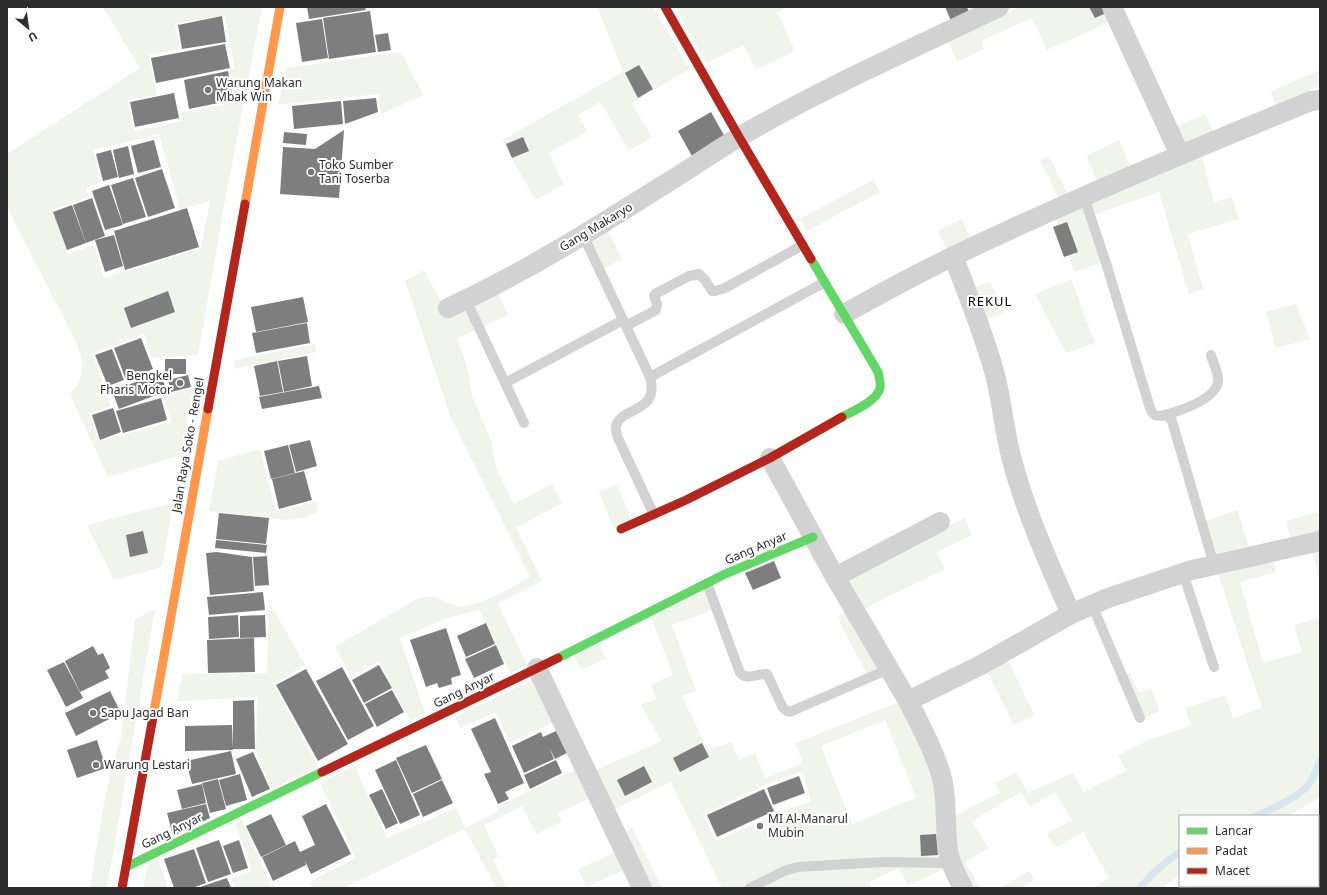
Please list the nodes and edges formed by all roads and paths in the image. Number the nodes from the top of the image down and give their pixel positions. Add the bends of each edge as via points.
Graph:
1 (280, 7) edge
2 (664, 7) edge
3 (999, 7) edge
4 (1112, 7) edge
5 (1320, 100) edge
6 (739, 137) junction
7 (1180, 155) junction
8 (1084, 197) junction
9 (582, 235) junction
10 (803, 245) junction
11 (953, 256) junction
12 (825, 282) junction
13 (457, 304) joint
14 (844, 314) junction
15 (624, 323) junction
16 (1211, 355) dead end
17 (650, 377) junction
18 (505, 382) junction
19 (1165, 415) junction
20 (524, 423) dead end
21 (770, 458) junction
22 (654, 515) junction
23 (940, 522) dead end
24 (621, 529) dead end
25 (813, 537) junction
26 (1320, 541) edge
27 (1214, 565) junction
28 (1183, 573) junction
29 (835, 577) junction
30 (707, 583) junction
31 (1092, 605) junction
32 (1071, 614) junction
33 (1214, 667) dead end
34 (537, 668) junction
35 (889, 669) junction
36 (908, 701) junction
37 (1140, 718) dead end
38 (952, 863) junction
39 (126, 866) junction
40 (122, 888) edge
41 (642, 888) edge
42 (750, 888) edge
43 (963, 888) edge

1 - 39 street, Jalan Raya Soko - Rengel
2 - 6 street
3 - 6 street, Gang Makaryo via 880,64
4 - 7 street
5 - 7 street
6 - 9 street, Gang Makaryo
6 - 10 street
7 - 8 street
8 - 11 street
8 - 19 lane via 1150,408 1156,416
9 - 13 street, Gang Makaryo via 526,269
9 - 15 lane
10 - 12 street
10 - 15 lane via 718,291 712,291 699,274 689,276 655,294 656,310
11 - 14 street
11 - 32 street via 994,370 1012,460 1022,494
12 - 14 street
12 - 17 lane
13 - 18 lane
14 - 21 street via 878,372 881,389 869,402
15 - 17 lane
15 - 18 lane
16 - 19 lane via 1218,379 1214,390 1196,404
17 - 22 lane via 652,392 649,399 618,421 616,426 618,438
18 - 20 lane
19 - 27 lane via 1172,421
21 - 22 street
21 - 25 street
22 - 24 street
23 - 29 street
25 - 29 street
25 - 30 street, Gang Anyar
26 - 27 street
27 - 28 street
28 - 31 street
28 - 33 lane
29 - 35 street
30 - 34 street, Gang Anyar
30 - 35 lane via 740,673 747,677 767,674 782,706 789,712
31 - 32 street
31 - 37 lane
32 - 36 street via 981,665
34 - 39 street, Gang Anyar
34 - 41 street
35 - 36 street
36 - 38 street via 924,732 943,782 948,852
38 - 42 lane via 882,862 798,867
38 - 43 street
39 - 40 street, Jalan Raya Soko - Rengel

